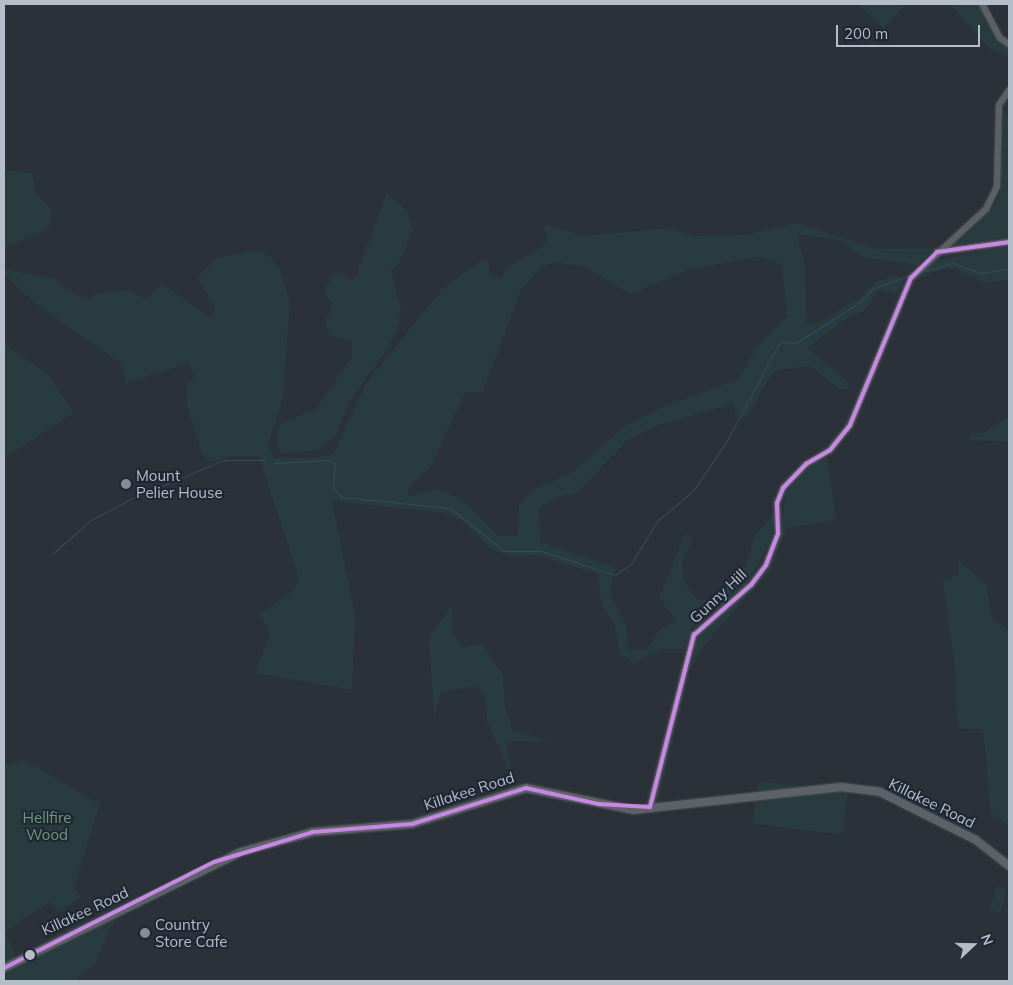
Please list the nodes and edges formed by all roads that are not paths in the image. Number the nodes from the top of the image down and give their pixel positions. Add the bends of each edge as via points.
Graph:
1 (982, 4) edge
2 (1009, 44) edge
3 (1009, 90) edge
4 (1009, 242) edge
5 (939, 251) junction
6 (650, 807) junction
7 (1009, 866) edge
8 (4, 968) edge

1 - 2 street via 1000,38
3 - 5 street, Gunny Hill via 999,105 996,192 986,209
4 - 5 street
5 - 6 street, Gunny Hill via 911,278 850,425 830,450 806,464 783,488 777,503 778,533 766,565 732,604 705,622 690,643
6 - 7 main road, Killakee Road via 841,787 880,792 976,840
6 - 8 main road, Killakee Road via 633,810 526,788 412,824 313,832 214,862

